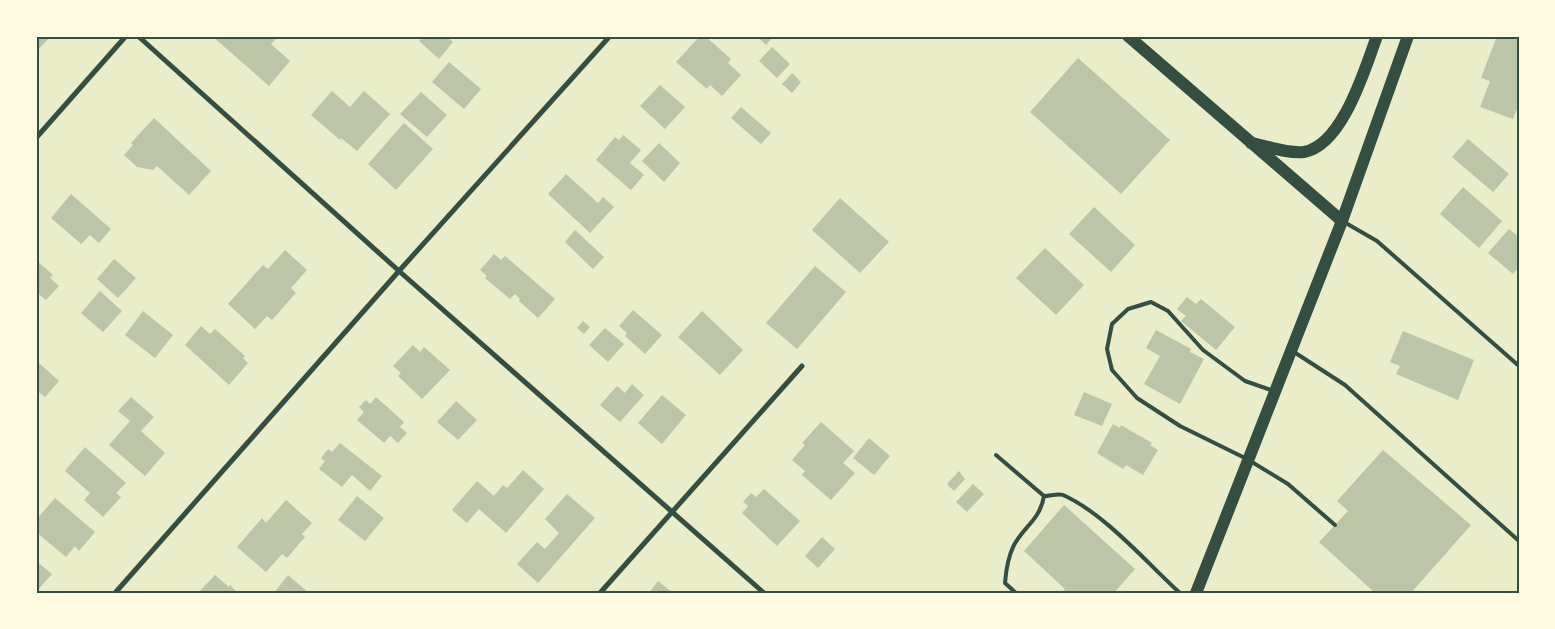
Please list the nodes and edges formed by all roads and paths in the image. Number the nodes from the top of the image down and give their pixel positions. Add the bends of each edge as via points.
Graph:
1 (126, 36) edge
2 (138, 36) edge
3 (610, 36) edge
4 (1128, 36) edge
5 (1377, 36) edge
6 (1408, 36) edge
7 (36, 138) edge
8 (1249, 143) junction
9 (1342, 221) junction
10 (399, 271) junction
11 (1290, 349) junction
12 (802, 366) dead end
13 (1519, 366) edge
14 (1274, 391) junction
15 (996, 455) dead end
16 (1247, 459) junction
17 (1044, 496) junction
18 (672, 512) junction
19 (1335, 525) dead end
20 (1519, 541) edge
21 (115, 593) edge
22 (600, 593) edge
23 (764, 593) edge
24 (1016, 593) edge
25 (1180, 593) edge
26 (1196, 593) edge

1 - 7 street
2 - 10 street
3 - 10 street
4 - 8 main road
5 - 8 main road via 1353,98 1329,136 1315,148 1303,152
6 - 9 main road
8 - 9 main road
9 - 11 main road
9 - 13 lane via 1377,241
10 - 18 street
10 - 21 street
11 - 14 main road
11 - 20 lane via 1344,385
12 - 18 street
14 - 16 main road
14 - 16 lane via 1245,381 1203,350 1168,311 1151,302 1128,309 1112,324 1107,349 1112,370 1137,398 1180,426
15 - 17 lane
16 - 19 lane via 1288,484
16 - 26 main road
17 - 24 lane via 1042,510 1014,544 1006,568 1005,583
17 - 25 lane via 1061,494 1083,508 1123,538
18 - 22 street
18 - 23 street

